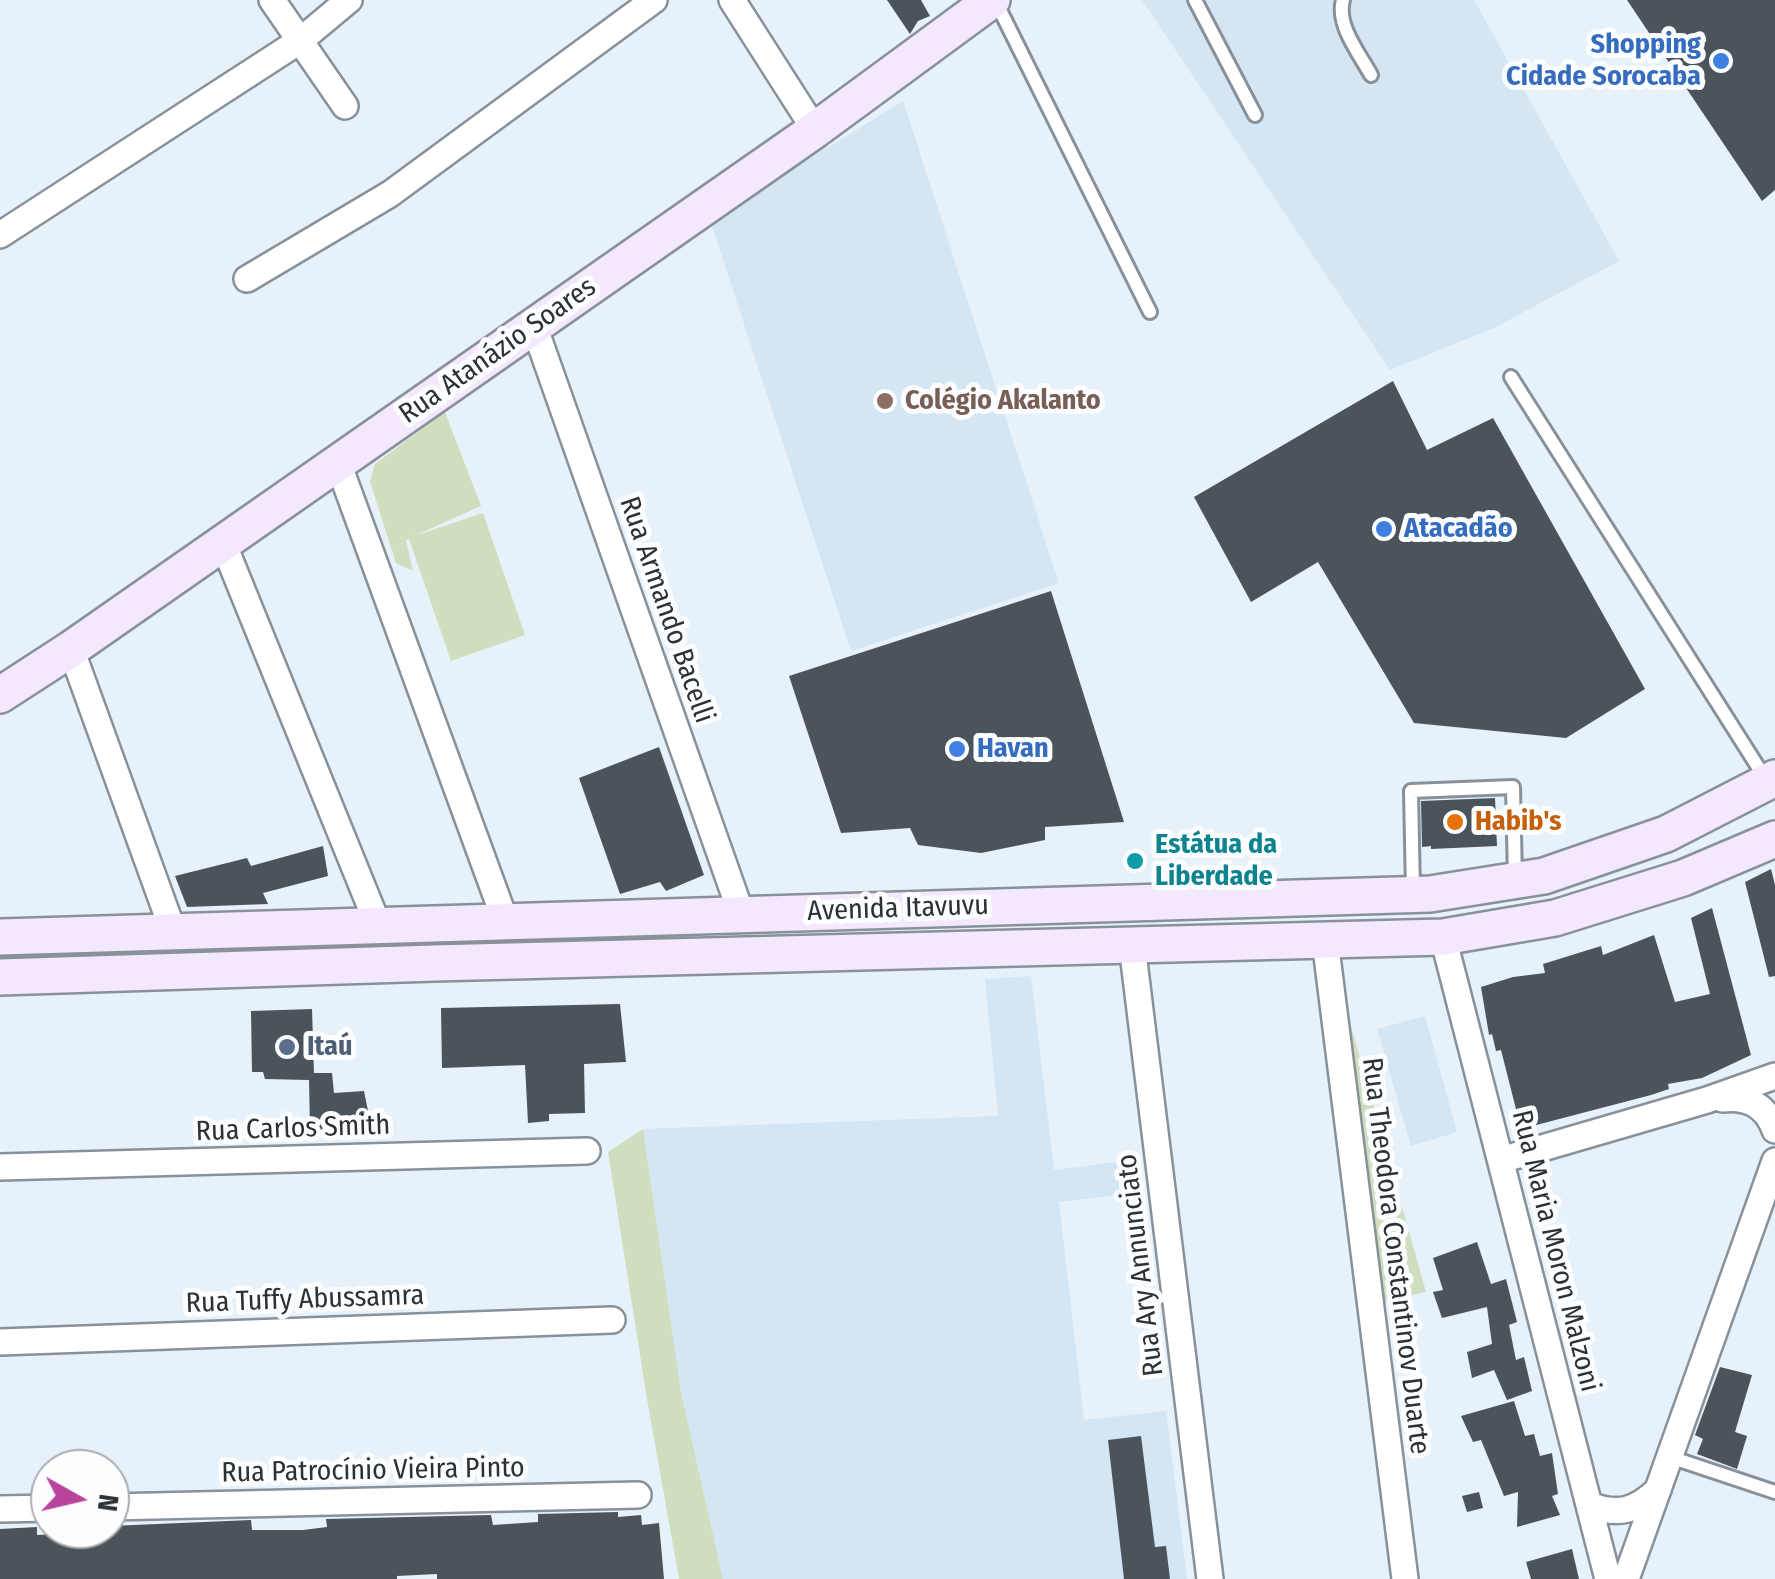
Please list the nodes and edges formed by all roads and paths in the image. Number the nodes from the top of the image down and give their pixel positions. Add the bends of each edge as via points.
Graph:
1 (272, 0) edge
2 (349, 0) edge
3 (654, 0) edge
4 (732, 0) edge
5 (993, 0) edge
6 (1195, 0) edge
7 (1343, 0) edge
8 (300, 40) junction
9 (1371, 75) dead end
10 (346, 106) dead end
11 (1255, 115) dead end
12 (815, 130) junction
13 (0, 234) edge
14 (248, 279) dead end
15 (1150, 312) dead end
16 (534, 326) junction
17 (1511, 377) dead end
18 (338, 463) junction
19 (222, 543) junction
20 (71, 649) junction
21 (0, 695) edge
22 (1772, 781) edge
23 (1775, 839) edge
24 (1515, 880) junction
25 (1414, 894) junction
26 (1173, 901) junction
27 (740, 913) junction
28 (504, 920) junction
29 (378, 925) junction
30 (173, 931) junction
31 (0, 936) edge
32 (1444, 937) junction
33 (1325, 940) junction
34 (1132, 944) junction
35 (435, 963) junction
36 (0, 978) edge
37 (1775, 1076) edge
38 (1707, 1100) junction
39 (1775, 1130) edge
40 (587, 1151) dead end
41 (1500, 1160) junction
42 (1775, 1161) edge
43 (0, 1167) edge
44 (612, 1320) dead end
45 (0, 1342) edge
46 (1670, 1457) junction
47 (1658, 1490) junction
48 (1775, 1492) edge
49 (638, 1495) dead end
50 (1589, 1505) junction
51 (130, 1506) edge
52 (30, 1508) edge
53 (0, 1509) edge
54 (1210, 1579) edge
55 (1406, 1579) edge
56 (1608, 1579) edge
57 (1626, 1579) edge

1 - 8 street
2 - 8 street
3 - 14 street via 390,194
4 - 12 street
5 - 12 main road, Rua Atanázio Soares
5 - 15 lane
6 - 11 lane
7 - 9 lane via 1343,22
8 - 10 street
8 - 13 street
12 - 16 main road, Rua Atanázio Soares
16 - 18 main road, Rua Atanázio Soares
16 - 27 street, Rua Armando Bacelli
17 - 22 lane
18 - 19 main road, Rua Atanázio Soares
18 - 28 street
19 - 20 main road, Rua Atanázio Soares
19 - 29 street
20 - 21 main road, Rua Atanázio Soares
20 - 30 street
22 - 24 main road, Avenida Itavuvu via 1666,834
23 - 32 main road, Avenida Itavuvu via 1683,878 1555,918
24 - 25 main road, Avenida Itavuvu
24 - 25 lane via 1513,788 1411,790
25 - 26 main road, Avenida Itavuvu
25 - 32 main road via 1433,912
26 - 27 main road, Avenida Itavuvu
26 - 34 main road via 1140,918
27 - 28 main road, Avenida Itavuvu
28 - 29 main road, Avenida Itavuvu
28 - 35 main road via 487,941
29 - 30 main road, Avenida Itavuvu
30 - 31 main road, Avenida Itavuvu
32 - 33 main road, Avenida Itavuvu
32 - 41 street, Rua Maria Moron Malzoni
33 - 34 main road, Avenida Itavuvu
33 - 55 street, Rua Theodora Constantinov Duarte
34 - 35 main road, Avenida Itavuvu
34 - 54 street, Rua Ary Annunciato
35 - 36 main road, Avenida Itavuvu
37 - 38 street
38 - 39 street via 1756,1102
38 - 41 street
40 - 43 street, Rua Carlos Smith
41 - 50 street, Rua Maria Moron Malzoni
42 - 46 street
44 - 45 street, Rua Tuffy Abussamra
46 - 47 street
46 - 48 lane
47 - 50 street via 1618,1514
47 - 57 street
49 - 51 street, Rua Patrocínio Vieira Pinto
50 - 56 street, Rua Maria Moron Malzoni
52 - 53 street

